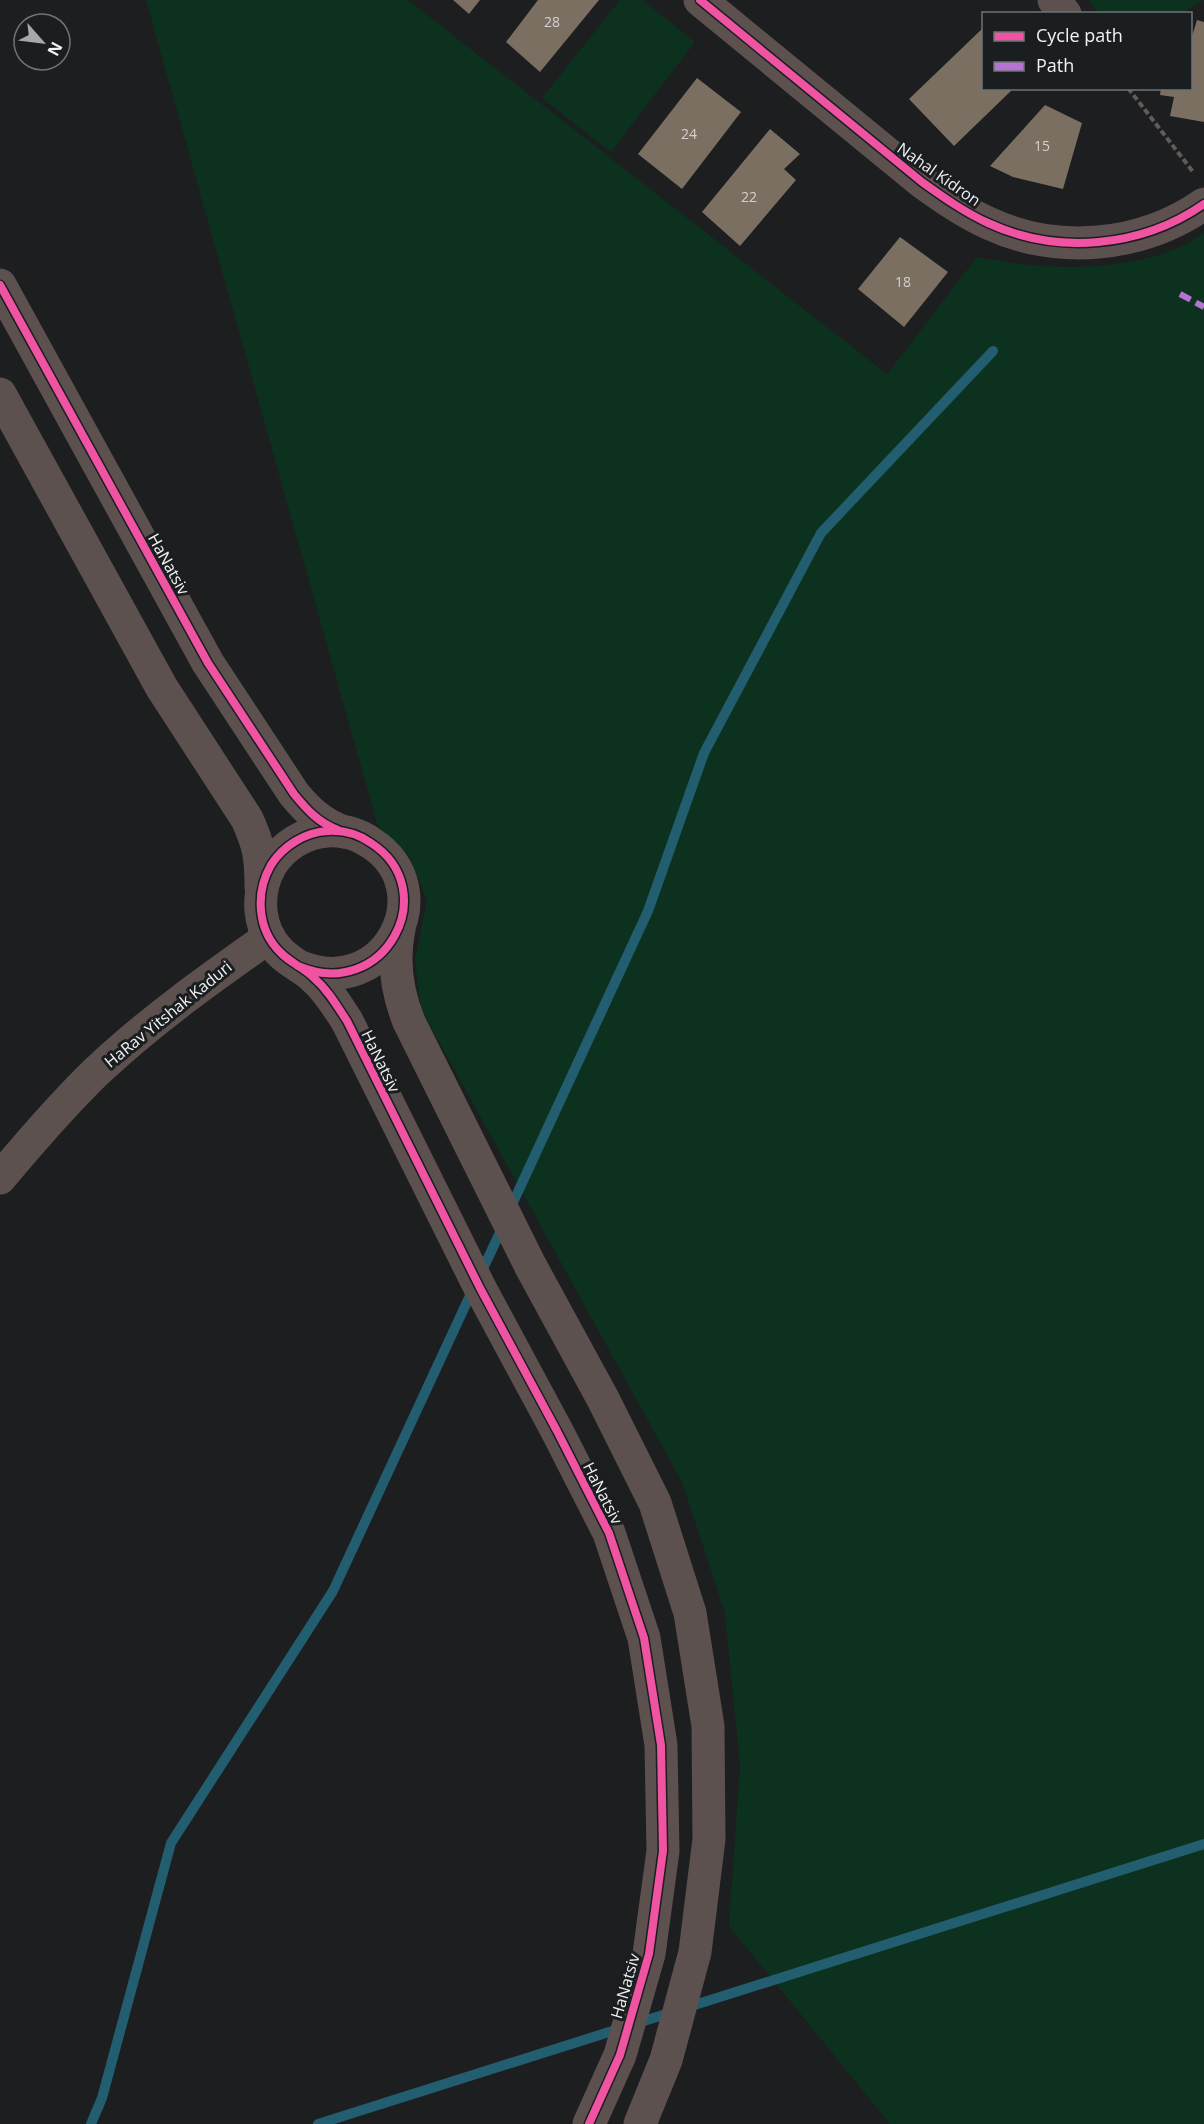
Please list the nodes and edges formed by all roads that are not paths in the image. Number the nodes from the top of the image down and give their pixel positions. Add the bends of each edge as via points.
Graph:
1 (700, 0) edge
2 (1054, 0) edge
3 (1063, 12) edge
4 (1199, 189) edge
5 (0, 285) edge
6 (0, 394) edge
7 (344, 832) junction
8 (261, 891) junction
9 (400, 926) junction
10 (270, 937) junction
11 (298, 966) junction
12 (0, 1178) edge
13 (589, 2124) edge
14 (640, 2124) edge

1 - 4 street, Nahal Kidron via 921,182 956,207 990,224 1044,240 1115,240 1172,222
2 - 3 street
5 - 7 street, HaNatsiv via 208,663 294,794 327,826
6 - 8 street via 162,688 247,819 258,842
7 - 8 street via 322,831 291,844 275,859
7 - 9 street via 376,846 397,871 403,892
8 - 10 street via 261,913
9 - 11 street via 381,955 363,967 331,975
9 - 14 street via 395,946 396,981 409,1022 655,1503 690,1613 708,1726 709,1839 695,1952 666,2060
10 - 11 street via 280,952
10 - 12 street, HaRav Yitshak Kaduri via 120,1050 70,1098
11 - 13 street, HaNatsiv via 326,990 346,1021 474,1278 609,1533 644,1638 661,1745 663,1851 649,1954 620,2055

